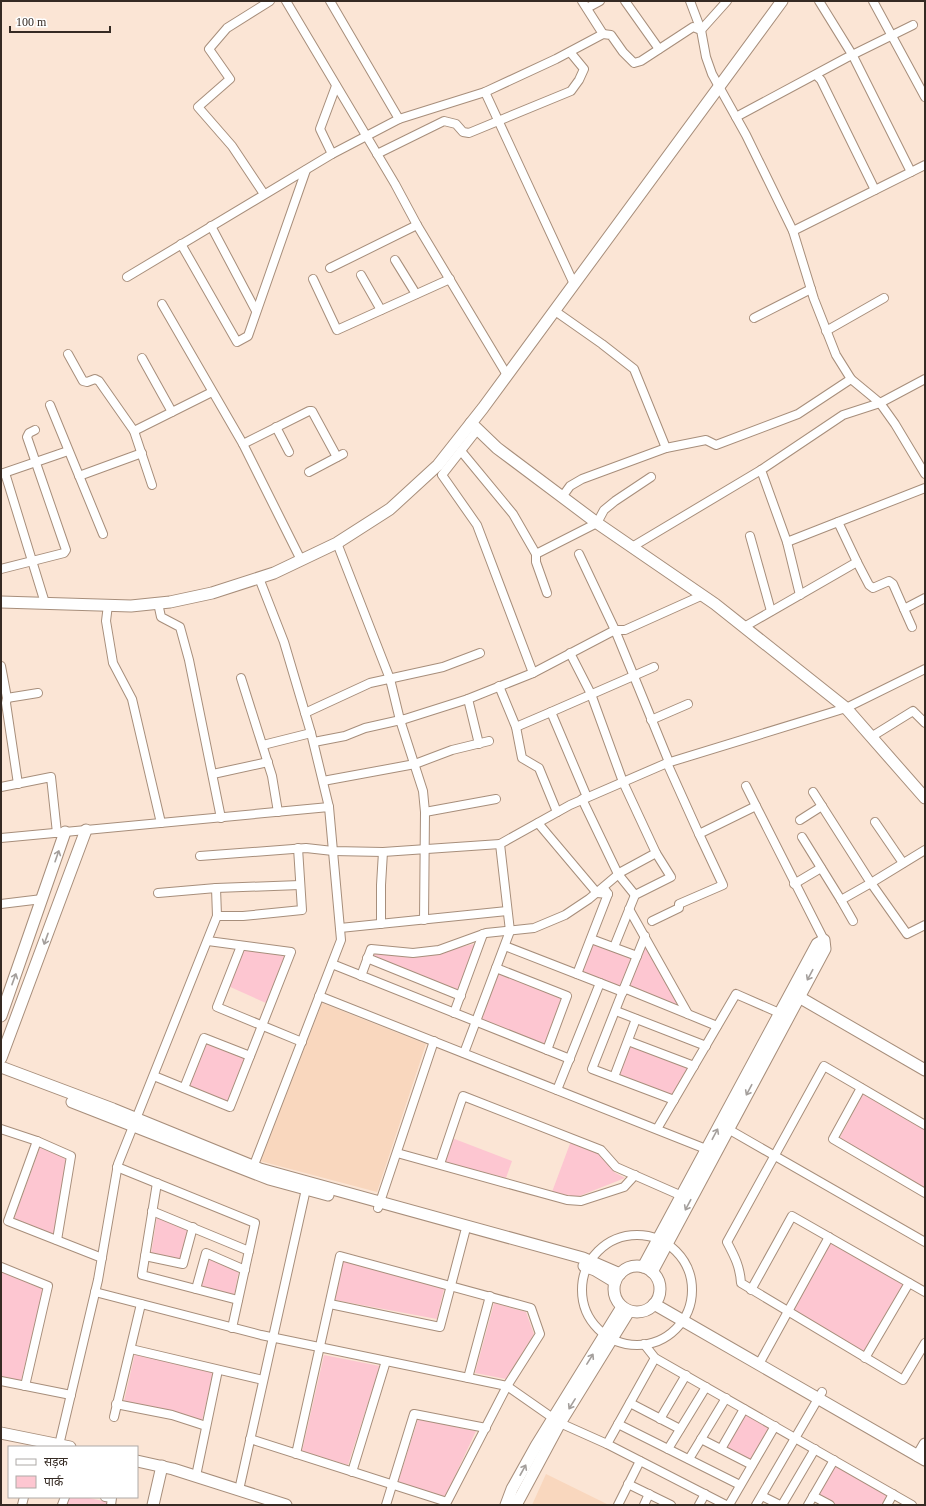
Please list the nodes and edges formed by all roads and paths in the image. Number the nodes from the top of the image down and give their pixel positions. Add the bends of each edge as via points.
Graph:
1 (270, 1) edge
2 (286, 1) edge
3 (330, 1) edge
4 (600, 1) edge
5 (626, 1) edge
6 (690, 1) edge
7 (727, 1) edge
8 (782, 1) edge
9 (820, 1) edge
10 (873, 1) edge
11 (584, 5) edge
12 (913, 26) dead end
13 (701, 30) junction
14 (603, 34) junction
15 (893, 35) junction
16 (659, 49) junction
17 (570, 52) junction
18 (853, 56) junction
19 (816, 75) junction
20 (336, 86) junction
21 (719, 87) junction
22 (485, 92) junction
23 (925, 96) edge
24 (736, 117) junction
25 (399, 119) junction
26 (498, 120) junction
27 (366, 137) junction
28 (332, 154) junction
29 (377, 154) junction
30 (924, 168) edge
31 (306, 170) junction
32 (911, 172) junction
33 (875, 190) junction
34 (264, 194) junction
35 (417, 225) junction
36 (211, 226) junction
37 (792, 231) junction
38 (181, 244) junction
39 (395, 260) dead end
40 (330, 268) dead end
41 (361, 275) dead end
42 (127, 277) dead end
43 (314, 279) dead end
44 (450, 279) junction
45 (574, 284) junction
46 (811, 289) junction
47 (416, 294) junction
48 (884, 298) dead end
49 (162, 304) dead end
50 (381, 310) junction
51 (256, 311) junction
52 (555, 311) junction
53 (754, 318) dead end
54 (826, 331) junction
55 (68, 354) dead end
56 (142, 358) dead end
57 (508, 375) junction
58 (851, 379) junction
59 (925, 379) edge
60 (212, 392) junction
61 (880, 403) junction
62 (50, 405) dead end
63 (172, 412) junction
64 (474, 426) junction
65 (276, 427) junction
66 (35, 430) dead end
67 (134, 431) junction
68 (243, 444) junction
69 (666, 448) junction
70 (68, 451) junction
71 (461, 451) junction
72 (289, 452) dead end
73 (142, 453) junction
74 (925, 457) edge
75 (917, 461) junction
76 (35, 463) junction
77 (761, 470) junction
78 (309, 472) dead end
79 (3, 473) edge
80 (925, 474) edge
81 (79, 476) junction
82 (651, 478) dead end
83 (152, 485) dead end
84 (925, 488) edge
85 (562, 497) junction
86 (838, 522) junction
87 (597, 523) junction
88 (103, 534) dead end
89 (750, 536) dead end
90 (787, 542) junction
91 (337, 543) junction
92 (632, 547) junction
93 (536, 554) junction
94 (580, 554) dead end
95 (301, 560) junction
96 (32, 562) junction
97 (857, 562) junction
98 (1, 569) edge
99 (259, 578) junction
100 (547, 593) dead end
101 (703, 595) junction
102 (800, 595) junction
103 (925, 598) edge
104 (1, 601) edge
105 (45, 603) junction
106 (158, 603) junction
107 (108, 605) junction
108 (904, 610) junction
109 (771, 611) junction
110 (744, 626) junction
111 (912, 626) dead end
112 (614, 630) junction
113 (570, 653) junction
114 (480, 654) dead end
115 (1, 666) edge
116 (654, 667) dead end
117 (925, 669) edge
118 (533, 673) junction
119 (633, 676) junction
120 (241, 678) dead end
121 (390, 678) junction
122 (499, 686) junction
123 (38, 693) dead end
124 (591, 694) junction
125 (7, 698) junction
126 (468, 699) junction
127 (688, 704) dead end
128 (846, 708) junction
129 (551, 712) junction
130 (305, 713) junction
131 (400, 720) junction
132 (651, 720) junction
133 (925, 723) edge
134 (516, 727) junction
135 (311, 732) junction
136 (871, 737) junction
137 (314, 742) junction
138 (489, 742) dead end
139 (263, 744) junction
140 (479, 744) junction
141 (268, 762) junction
142 (668, 763) junction
143 (415, 764) junction
144 (213, 774) junction
145 (323, 780) junction
146 (623, 782) junction
147 (18, 784) junction
148 (746, 786) dead end
149 (1, 787) edge
150 (813, 792) dead end
151 (585, 798) junction
152 (925, 798) edge
153 (496, 799) dead end
154 (756, 806) junction
155 (822, 806) junction
156 (329, 807) junction
157 (278, 812) junction
158 (425, 812) junction
159 (557, 812) junction
160 (221, 818) junction
161 (800, 820) dead end
162 (875, 822) dead end
163 (161, 823) junction
164 (538, 823) junction
165 (86, 830) junction
166 (61, 832) junction
167 (699, 834) junction
168 (802, 837) dead end
169 (1, 838) edge
170 (500, 844) junction
171 (298, 848) junction
172 (425, 849) junction
173 (925, 850) edge
174 (333, 851) junction
175 (383, 852) junction
176 (656, 853) junction
177 (200, 856) dead end
178 (903, 863) junction
179 (821, 868) junction
180 (618, 874) junction
181 (871, 883) junction
182 (794, 884) junction
183 (300, 885) junction
184 (605, 886) junction
185 (216, 888) junction
186 (158, 893) dead end
187 (597, 893) junction
188 (608, 894) junction
189 (635, 895) junction
190 (42, 899) junction
191 (840, 900) junction
192 (1, 904) edge
193 (629, 909) junction
194 (507, 911) junction
195 (217, 916) junction
196 (424, 920) junction
197 (652, 921) dead end
198 (853, 921) dead end
199 (381, 924) junction
200 (925, 925) edge
201 (340, 928) junction
202 (510, 931) junction
203 (483, 934) junction
204 (645, 936) junction
205 (591, 939) junction
206 (824, 940) joint
207 (208, 941) junction
208 (241, 946) junction
209 (505, 946) junction
210 (614, 947) junction
211 (637, 956) junction
212 (367, 958) junction
213 (332, 964) junction
214 (496, 968) junction
215 (577, 974) junction
216 (361, 976) junction
217 (600, 983) junction
218 (623, 990) junction
219 (795, 994) junction
220 (319, 996) junction
221 (461, 996) junction
222 (616, 1011) junction
223 (454, 1013) junction
224 (688, 1014) junction
225 (784, 1015) junction
226 (1, 1016) edge
227 (636, 1019) junction
228 (476, 1022) junction
229 (262, 1026) junction
230 (717, 1026) junction
231 (628, 1040) junction
232 (434, 1041) junction
233 (302, 1042) junction
234 (706, 1046) junction
235 (547, 1050) junction
236 (464, 1053) junction
237 (250, 1056) junction
238 (1, 1058) edge
239 (570, 1059) junction
240 (694, 1066) junction
241 (1, 1067) edge
242 (925, 1070) edge
243 (1, 1073) edge
244 (154, 1076) junction
245 (614, 1077) junction
246 (184, 1088) junction
247 (861, 1088) junction
248 (557, 1090) junction
249 (674, 1100) junction
250 (135, 1122) junction
251 (925, 1125) edge
252 (1, 1129) edge
253 (657, 1129) junction
254 (728, 1129) junction
255 (37, 1141) junction
256 (711, 1151) junction
257 (397, 1153) junction
258 (775, 1156) junction
259 (440, 1164) junction
260 (117, 1167) junction
261 (252, 1169) junction
262 (635, 1175) junction
263 (156, 1183) junction
264 (306, 1189) junction
265 (925, 1193) edge
266 (682, 1196) junction
267 (379, 1205) junction
268 (152, 1211) junction
269 (193, 1227) junction
270 (465, 1232) junction
271 (829, 1237) junction
272 (57, 1240) junction
273 (662, 1242) junction
274 (925, 1242) edge
275 (249, 1250) junction
276 (145, 1256) junction
277 (102, 1258) junction
278 (589, 1264) junction
279 (1, 1267) edge
280 (245, 1270) junction
281 (648, 1270) junction
282 (618, 1278) junction
283 (909, 1283) junction
284 (451, 1286) junction
285 (196, 1289) junction
286 (751, 1290) junction
287 (95, 1292) junction
288 (925, 1292) edge
289 (490, 1296) junction
290 (238, 1300) junction
291 (656, 1301) junction
292 (141, 1304) junction
293 (330, 1304) junction
294 (625, 1309) junction
295 (788, 1312) junction
296 (684, 1317) junction
297 (232, 1328) junction
298 (273, 1338) junction
299 (608, 1338) junction
300 (925, 1343) edge
301 (644, 1344) junction
302 (320, 1348) junction
303 (131, 1349) junction
304 (655, 1358) junction
305 (865, 1358) junction
306 (386, 1361) junction
307 (761, 1361) junction
308 (218, 1370) junction
309 (686, 1375) junction
310 (468, 1378) junction
311 (263, 1380) junction
312 (1, 1381) edge
313 (25, 1386) junction
314 (507, 1386) junction
315 (706, 1387) junction
316 (71, 1395) junction
317 (820, 1395) junction
318 (726, 1398) junction
319 (630, 1403) junction
320 (116, 1404) junction
321 (744, 1409) junction
322 (114, 1417) dead end
323 (660, 1419) junction
324 (556, 1420) junction
325 (618, 1424) junction
326 (206, 1426) junction
327 (775, 1426) junction
328 (486, 1428) junction
329 (680, 1429) junction
330 (1, 1432) edge
331 (795, 1438) junction
332 (250, 1439) junction
333 (701, 1439) junction
334 (39, 1444) edge
335 (607, 1444) junction
336 (59, 1445) junction
337 (64, 1446) edge
338 (668, 1449) junction
339 (721, 1449) junction
340 (815, 1449) junction
341 (923, 1452) edge
342 (296, 1454) junction
343 (689, 1459) junction
344 (834, 1460) junction
345 (138, 1461) edge
346 (640, 1461) junction
347 (752, 1465) junction
348 (162, 1466) junction
349 (352, 1472) junction
350 (196, 1476) junction
351 (393, 1484) junction
352 (628, 1484) junction
353 (740, 1485) junction
354 (239, 1490) junction
355 (650, 1494) junction
356 (705, 1494) junction
357 (893, 1494) junction
358 (762, 1496) junction
359 (813, 1496) junction
360 (153, 1505) edge
361 (286, 1505) edge
362 (386, 1505) edge
363 (506, 1505) edge
364 (516, 1505) edge
365 (618, 1505) edge
366 (644, 1505) edge
367 (671, 1505) edge
368 (699, 1505) edge
369 (727, 1505) edge
370 (756, 1505) edge
371 (781, 1505) edge
372 (808, 1505) edge
373 (830, 1505) edge
374 (887, 1505) edge
375 (912, 1505) edge

1 - 34 street via 227,28 209,49 230,80 198,107 232,146
2 - 20 street
3 - 25 street
4 - 11 street
5 - 16 street
6 - 13 street
7 - 13 street
8 - 21 street
9 - 18 street
10 - 15 street
11 - 14 street
12 - 15 street
13 - 16 street via 693,27
13 - 21 street via 706,57
14 - 16 street via 611,35 634,63 642,61
14 - 17 street
15 - 18 street
15 - 23 street
17 - 22 street
17 - 26 street via 584,69 571,91
18 - 19 street
18 - 32 street
19 - 24 street
19 - 33 street via 821,80
20 - 27 street
20 - 28 street via 320,129
21 - 24 street
21 - 45 street
22 - 25 street
22 - 26 street
24 - 37 street
25 - 27 street
26 - 29 street via 469,133 463,132 456,124 444,121
26 - 45 street
27 - 28 street
27 - 29 street
28 - 31 street
29 - 35 street
30 - 32 street
31 - 34 street
31 - 51 street
32 - 33 street
33 - 37 street
34 - 36 street
35 - 40 street
35 - 44 street
36 - 38 street
36 - 51 street
37 - 46 street
38 - 42 street
38 - 51 street via 237,342 248,336
39 - 47 street
41 - 50 street
43 - 50 street via 337,330
44 - 47 street
44 - 57 street
45 - 52 street
46 - 53 street
46 - 54 street
47 - 50 street
48 - 54 street
49 - 60 street
52 - 57 street
52 - 69 street via 634,369
54 - 58 street via 836,355
55 - 67 street via 82,381 99,381
56 - 63 street
57 - 64 street
58 - 61 street
58 - 69 street via 798,414 716,445 706,440
59 - 61 street
60 - 63 street
60 - 68 street
61 - 75 street
61 - 77 street via 843,415
62 - 70 street
63 - 67 street
64 - 71 street
64 - 85 street via 496,448
64 - 91 street via 438,465 390,509
65 - 68 street
65 - 72 street
65 - 78 street via 308,410 312,411 340,456
66 - 76 street via 29,433 28,437
67 - 73 street
68 - 95 street
69 - 85 street via 582,479 570,486
70 - 76 street
70 - 81 street
71 - 93 street via 513,514
71 - 118 street via 442,476 477,525
73 - 81 street
73 - 83 street
74 - 75 street
75 - 80 street
76 - 79 street
76 - 96 street via 66,550 64,553
77 - 90 street
77 - 92 street
79 - 96 street
81 - 88 street
82 - 87 street via 604,510
84 - 86 street
85 - 87 street
86 - 90 street
86 - 97 street
87 - 92 street
87 - 93 street
89 - 109 street
90 - 102 street
91 - 95 street
91 - 121 street
92 - 101 street
93 - 100 street via 536,562
94 - 112 street
95 - 99 street
96 - 98 street
96 - 105 street
97 - 102 street
97 - 108 street via 873,588 889,581 893,584
99 - 106 street via 212,593
99 - 130 street via 284,642
101 - 110 street
101 - 112 street via 625,630
102 - 109 street
103 - 108 street
104 - 105 street
105 - 107 street
106 - 107 street
106 - 144 street via 161,617 180,627 190,660
107 - 163 street via 106,621 113,663 132,699
108 - 111 street
109 - 110 street
110 - 128 street
112 - 113 street
112 - 119 street
113 - 118 street
113 - 124 street
114 - 121 street via 444,667
115 - 125 street
116 - 119 street
117 - 128 street
118 - 122 street
119 - 124 street
119 - 132 street
120 - 139 street
121 - 130 street via 370,683
121 - 131 street
122 - 126 street
122 - 134 street
123 - 125 street
124 - 129 street
124 - 146 street
125 - 147 street
126 - 131 street
126 - 140 street
127 - 132 street
128 - 136 street
128 - 142 street
129 - 134 street
129 - 151 street
130 - 135 street
131 - 137 street
131 - 143 street
132 - 142 street
133 - 136 street via 913,711
134 - 159 street via 522,758 539,768
135 - 137 street
135 - 139 street
136 - 152 street
137 - 145 street
138 - 140 street
139 - 141 street
140 - 143 street via 452,750
141 - 144 street
141 - 157 street
142 - 146 street
142 - 167 street
143 - 145 street
143 - 158 street via 423,791
144 - 160 street
145 - 156 street
146 - 151 street
146 - 176 street
147 - 149 street
147 - 166 street via 51,777
148 - 154 street
150 - 155 street
151 - 159 street
151 - 180 street
153 - 158 street
154 - 167 street
154 - 182 street
155 - 161 street
155 - 181 street
156 - 157 street
156 - 174 street
157 - 160 street
158 - 172 street
159 - 164 street
160 - 163 street
162 - 178 street
163 - 165 street
164 - 170 street
164 - 187 street
165 - 166 street
165 -> 238 street
166 - 169 street
190 -> 166 street
167 - 197 street via 723,885 678,904 679,908
168 - 179 street
170 - 172 street
170 - 194 street
171 - 174 street
171 - 177 street
171 - 183 street
172 - 175 street
172 - 196 street
173 - 178 street
174 - 175 street
174 - 201 street
175 - 199 street
176 - 180 street
176 - 189 street via 671,877
178 - 181 street
179 - 182 street
179 - 191 street
180 - 184 street
180 - 189 street
181 - 191 street
181 - 200 street via 907,934
182 - 206 street
183 - 185 street
183 - 195 street via 302,910
184 - 187 street
184 - 188 street
185 - 186 street
185 - 195 street
187 - 188 street
187 - 202 street via 565,915 534,928
188 - 205 street
189 - 193 street
190 - 192 street
226 -> 190 street
191 - 198 street
193 - 204 street
193 - 210 street
194 - 196 street
194 - 202 street
195 - 207 street
196 - 199 street
199 - 201 street
201 - 213 street via 341,940
202 - 203 street
202 - 209 street
203 - 212 street via 439,950 413,953 371,949
203 - 221 street
204 - 211 street
204 - 224 street
205 - 210 street
205 - 215 street
206 - 219 street via 825,948
207 - 208 street
207 - 244 street
208 - 229 street via 217,1007
208 - 229 street via 291,952
209 - 214 street
209 - 215 street
210 - 211 street
211 - 218 street
212 - 216 street
212 - 221 street
213 - 216 street
213 - 220 street
214 - 228 street
214 - 235 street via 567,996
215 - 217 street
216 - 223 street
217 - 218 street
217 - 239 street
218 - 222 street
218 - 224 street
219 - 225 street
219 - 242 street
220 - 232 street
220 - 233 street
221 - 223 street
222 - 227 street
222 - 245 street via 592,1069
223 - 228 street
224 - 230 street
225 - 230 street via 736,994
225 -> 254 street
256 -> 225 street
227 - 231 street
227 - 234 street
228 - 235 street
228 - 236 street
229 - 233 street
229 - 237 street
230 - 234 street
231 - 240 street
231 - 245 street
232 - 236 street
232 - 257 street
233 - 261 street
234 - 240 street
235 - 239 street
236 - 248 street
237 - 246 street via 204,1038
237 - 246 street via 230,1107
239 - 248 street
240 - 249 street
241 - 250 street
243 - 250 street
244 - 246 street
244 - 250 street
245 - 249 street
247 - 251 street
247 - 258 street via 824,1066
247 - 265 street via 833,1140
248 - 253 street
249 - 253 street
250 - 260 street
250 - 261 street
252 - 255 street
253 - 256 street
254 - 256 street
254 - 258 street
255 - 272 street via 71,1156
255 - 272 street via 8,1221
256 - 266 street
256 -> 273 street
257 - 259 street
257 - 267 street
258 - 274 street
258 - 286 street via 727,1242 738,1262 741,1283
259 - 262 street via 566,1200 581,1201 624,1187
259 - 262 street via 463,1096 601,1150 616,1167
260 - 263 street
260 - 277 street
261 - 264 street
261 - 267 street
262 - 266 street
263 - 268 street
263 - 275 street via 255,1223
264 - 267 street
264 - 298 street
266 - 273 street
267 - 270 street
267 - 278 street
268 - 269 street
268 - 276 street
269 - 275 street
269 - 276 street via 183,1264
270 - 278 street
270 - 284 street
271 - 283 street
271 - 286 street via 792,1216
271 - 295 street
272 - 277 street
273 - 278 street via 644,1236 623,1237 609,1243
273 - 281 street
273 - 296 street via 678,1254 687,1269 691,1299
275 - 280 street
276 - 285 street via 142,1275
277 - 287 street
278 - 282 street
278 - 299 street via 582,1288 583,1303 589,1318
279 - 313 street via 48,1286
280 - 285 street via 206,1253
280 - 290 street
281 - 282 street via 630,1267
281 - 291 street via 659,1283
282 - 294 street via 615,1296
283 - 288 street
283 - 305 street
284 - 289 street
284 - 293 street via 440,1327
284 - 293 street via 340,1256
285 - 290 street
286 - 295 street
287 - 292 street
287 - 316 street
289 - 310 street
289 - 314 street via 531,1308 540,1334
290 - 297 street
291 - 294 street via 643,1311
291 - 296 street
292 - 297 street
292 - 303 street
293 - 302 street
294 - 299 street
295 - 305 street
295 - 307 street
296 - 301 street via 664,1338
296 - 307 street
297 - 298 street
298 - 302 street
298 - 311 street
299 - 301 street via 632,1345
299 - 324 street
300 - 305 street via 903,1380
301 - 304 street
302 - 306 street
302 - 342 street
303 - 308 street
303 - 320 street
304 - 309 street
304 - 319 street
306 - 310 street
306 - 349 street
307 - 317 street
308 - 311 street
308 - 326 street
309 - 315 street
309 - 323 street
310 - 314 street
311 - 332 street
312 - 313 street
313 - 316 street
314 - 324 street
314 - 328 street
315 - 318 street
315 - 329 street
316 - 336 street
317 - 331 street
317 - 341 street
318 - 321 street
318 - 333 street
319 - 323 street
319 - 325 street
320 - 322 street
320 - 326 street via 172,1415
321 - 327 street
321 - 339 street
323 - 329 street
324 - 335 street
363 -> 324 street via 512,1489
324 - 364 street
325 - 335 street
325 - 338 street
326 - 350 street
327 - 331 street
327 - 347 street
328 - 351 street via 447,1502
328 - 351 street via 414,1414
329 - 338 street
330 - 334 street
331 - 340 street
331 - 358 street
332 - 342 street
332 - 354 street
333 - 339 street
333 - 343 street
334 - 336 street
335 - 346 street
336 - 337 street
338 - 343 street
339 - 347 street
340 - 344 street
340 - 371 street
342 - 349 street
343 - 353 street
344 - 357 street
344 - 359 street
345 - 348 street
346 - 352 street
346 - 356 street
347 - 353 street
348 - 350 street
348 - 360 street
349 - 351 street
350 - 354 street
351 - 362 street
352 - 355 street
352 - 365 street
353 - 369 street
354 - 361 street
355 - 366 street
355 - 367 street
356 - 368 street
356 - 369 street
357 - 374 street
357 - 375 street
358 - 370 street
358 - 371 street
359 - 372 street
359 - 373 street

